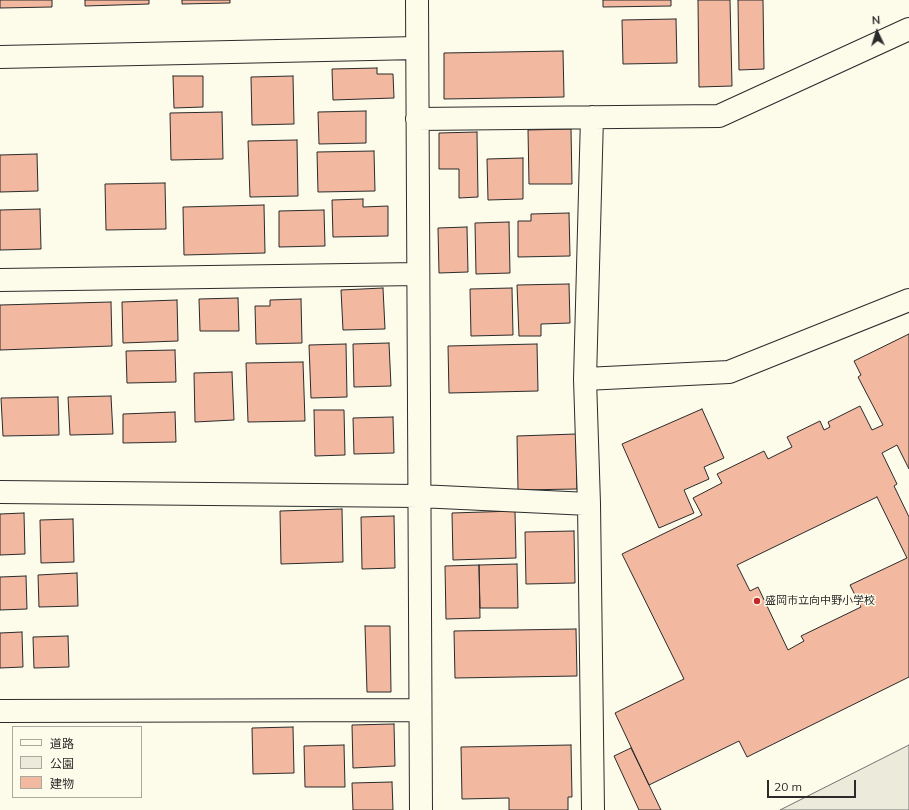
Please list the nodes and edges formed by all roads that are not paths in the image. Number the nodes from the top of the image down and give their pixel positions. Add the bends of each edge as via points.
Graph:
1 (416, 0) edge
2 (909, 29) edge
3 (417, 48) junction
4 (0, 57) edge
5 (592, 117) junction
6 (417, 119) junction
7 (418, 274) junction
8 (0, 280) edge
9 (909, 300) edge
10 (585, 380) junction
11 (0, 492) edge
12 (419, 496) junction
13 (589, 504) junction
14 (420, 710) junction
15 (0, 711) edge
16 (421, 810) edge
17 (593, 810) edge

1 - 3 street
2 - 5 street via 719,116
3 - 4 street
3 - 6 street
5 - 6 street
5 - 10 street
6 - 7 street
7 - 8 street
7 - 12 street
9 - 10 street via 729,372
10 - 13 street
11 - 12 street
12 - 13 street
12 - 14 street
13 - 17 street
14 - 15 street
14 - 16 street

